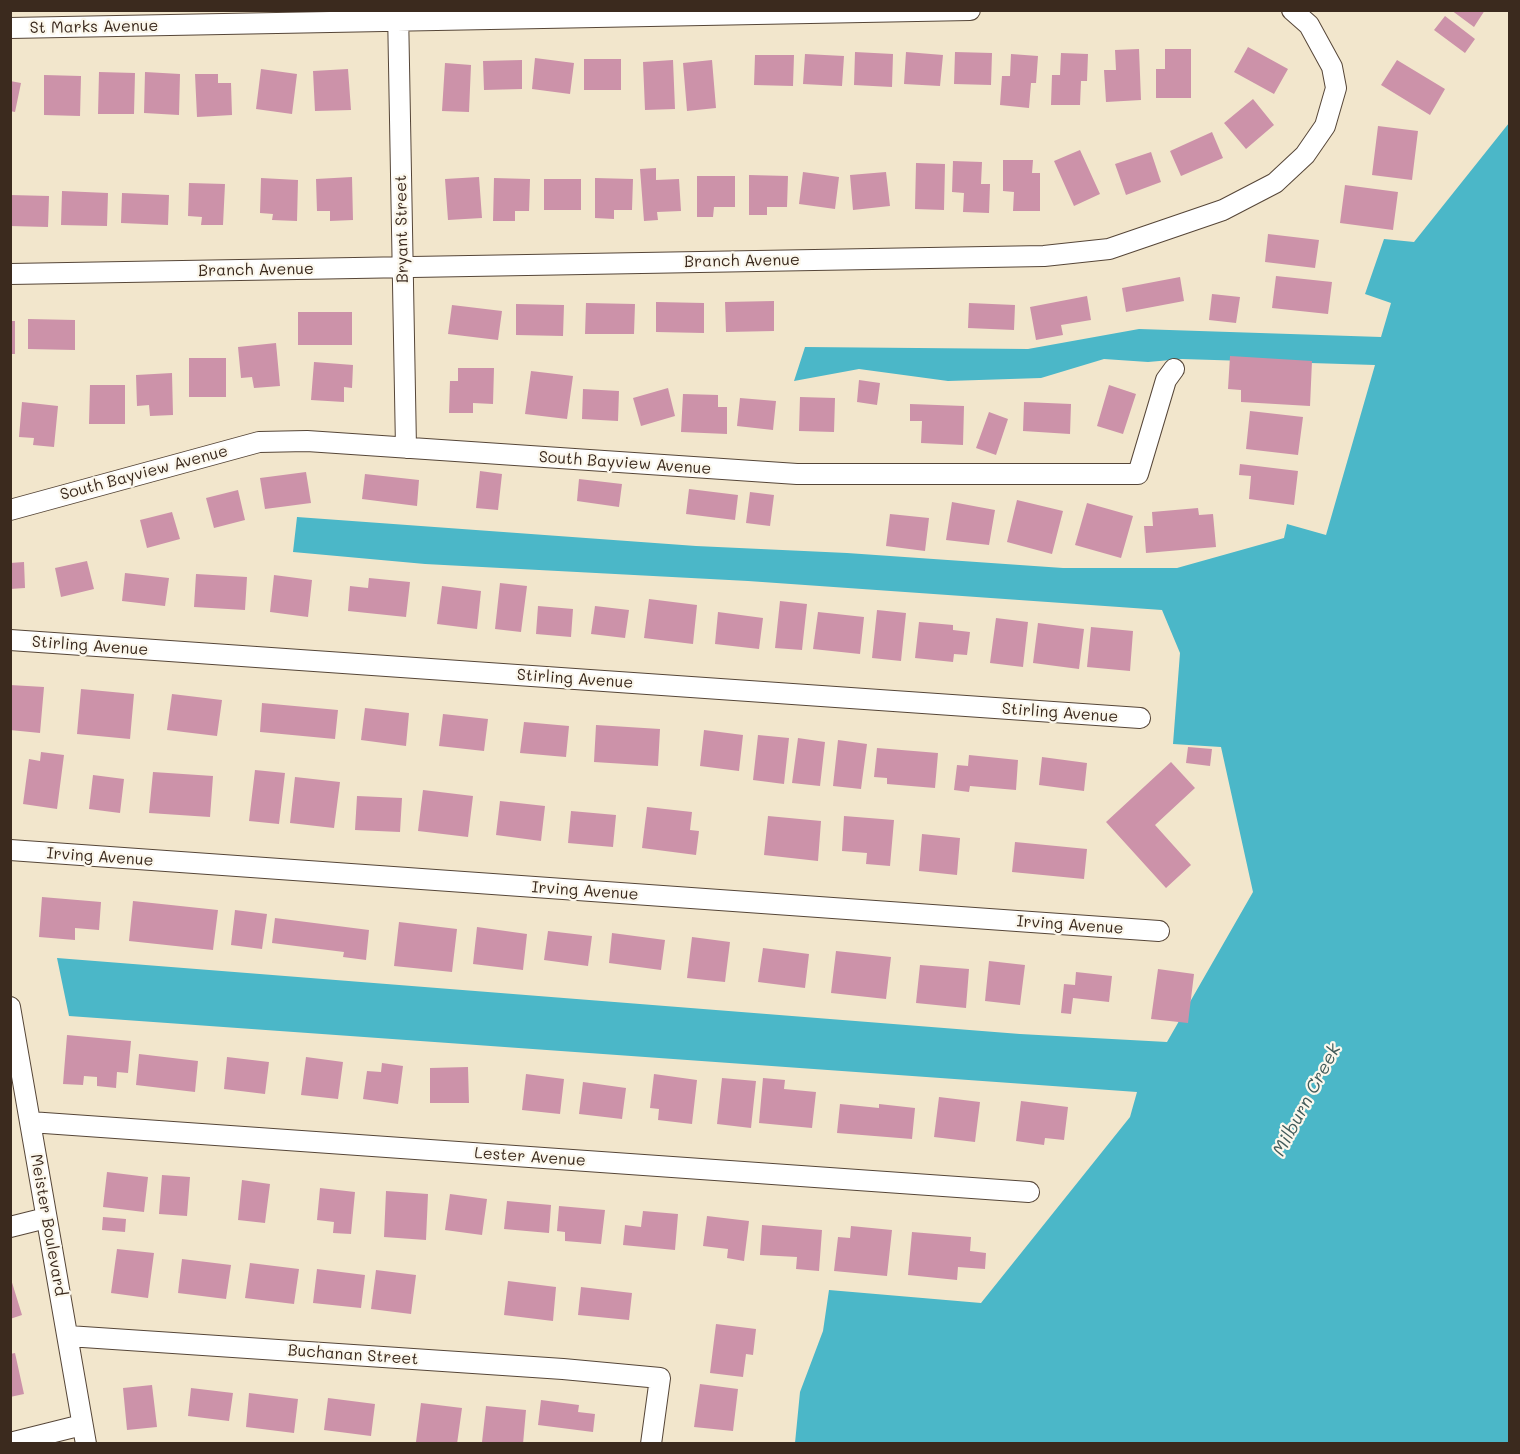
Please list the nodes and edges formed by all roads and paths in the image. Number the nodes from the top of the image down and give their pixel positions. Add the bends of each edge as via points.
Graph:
1 (970, 10) edge
2 (1292, 10) edge
3 (923, 11) edge
4 (398, 16) edge
5 (1314, 18) edge
6 (10, 28) edge
7 (403, 267) junction
8 (10, 274) edge
9 (1174, 369) dead end
10 (406, 448) junction
11 (10, 510) edge
12 (10, 640) edge
13 (1140, 718) dead end
14 (10, 850) edge
15 (1159, 931) dead end
16 (11, 1008) edge
17 (30, 1122) junction
18 (1029, 1192) dead end
19 (46, 1218) junction
20 (10, 1227) edge
21 (68, 1336) junction
22 (84, 1434) edge
23 (10, 1443) edge
24 (651, 1443) edge

1 - 3 street, St Marks Avenue
2 - 5 street
3 - 4 street, St Marks Avenue
4 - 6 street, St Marks Avenue
4 - 7 street, Bryant Street
5 - 7 street, Branch Avenue via 1336,88 1325,126 1305,155 1275,183 1223,210 1109,249 1044,256
7 - 8 street, Branch Avenue
7 - 10 street, Bryant Street
9 - 10 street, South Bayview Avenue via 1166,380 1138,474 797,474
10 - 11 street, South Bayview Avenue via 259,442
12 - 13 street, Stirling Avenue
14 - 15 street, Irving Avenue
16 - 17 street, Meister Boulevard
17 - 18 street, Lester Avenue
17 - 19 street, Meister Boulevard
19 - 20 street
19 - 21 street, Meister Boulevard
21 - 22 street, Meister Boulevard
21 - 24 street, Buchanan Street via 660,1378
22 - 23 street

